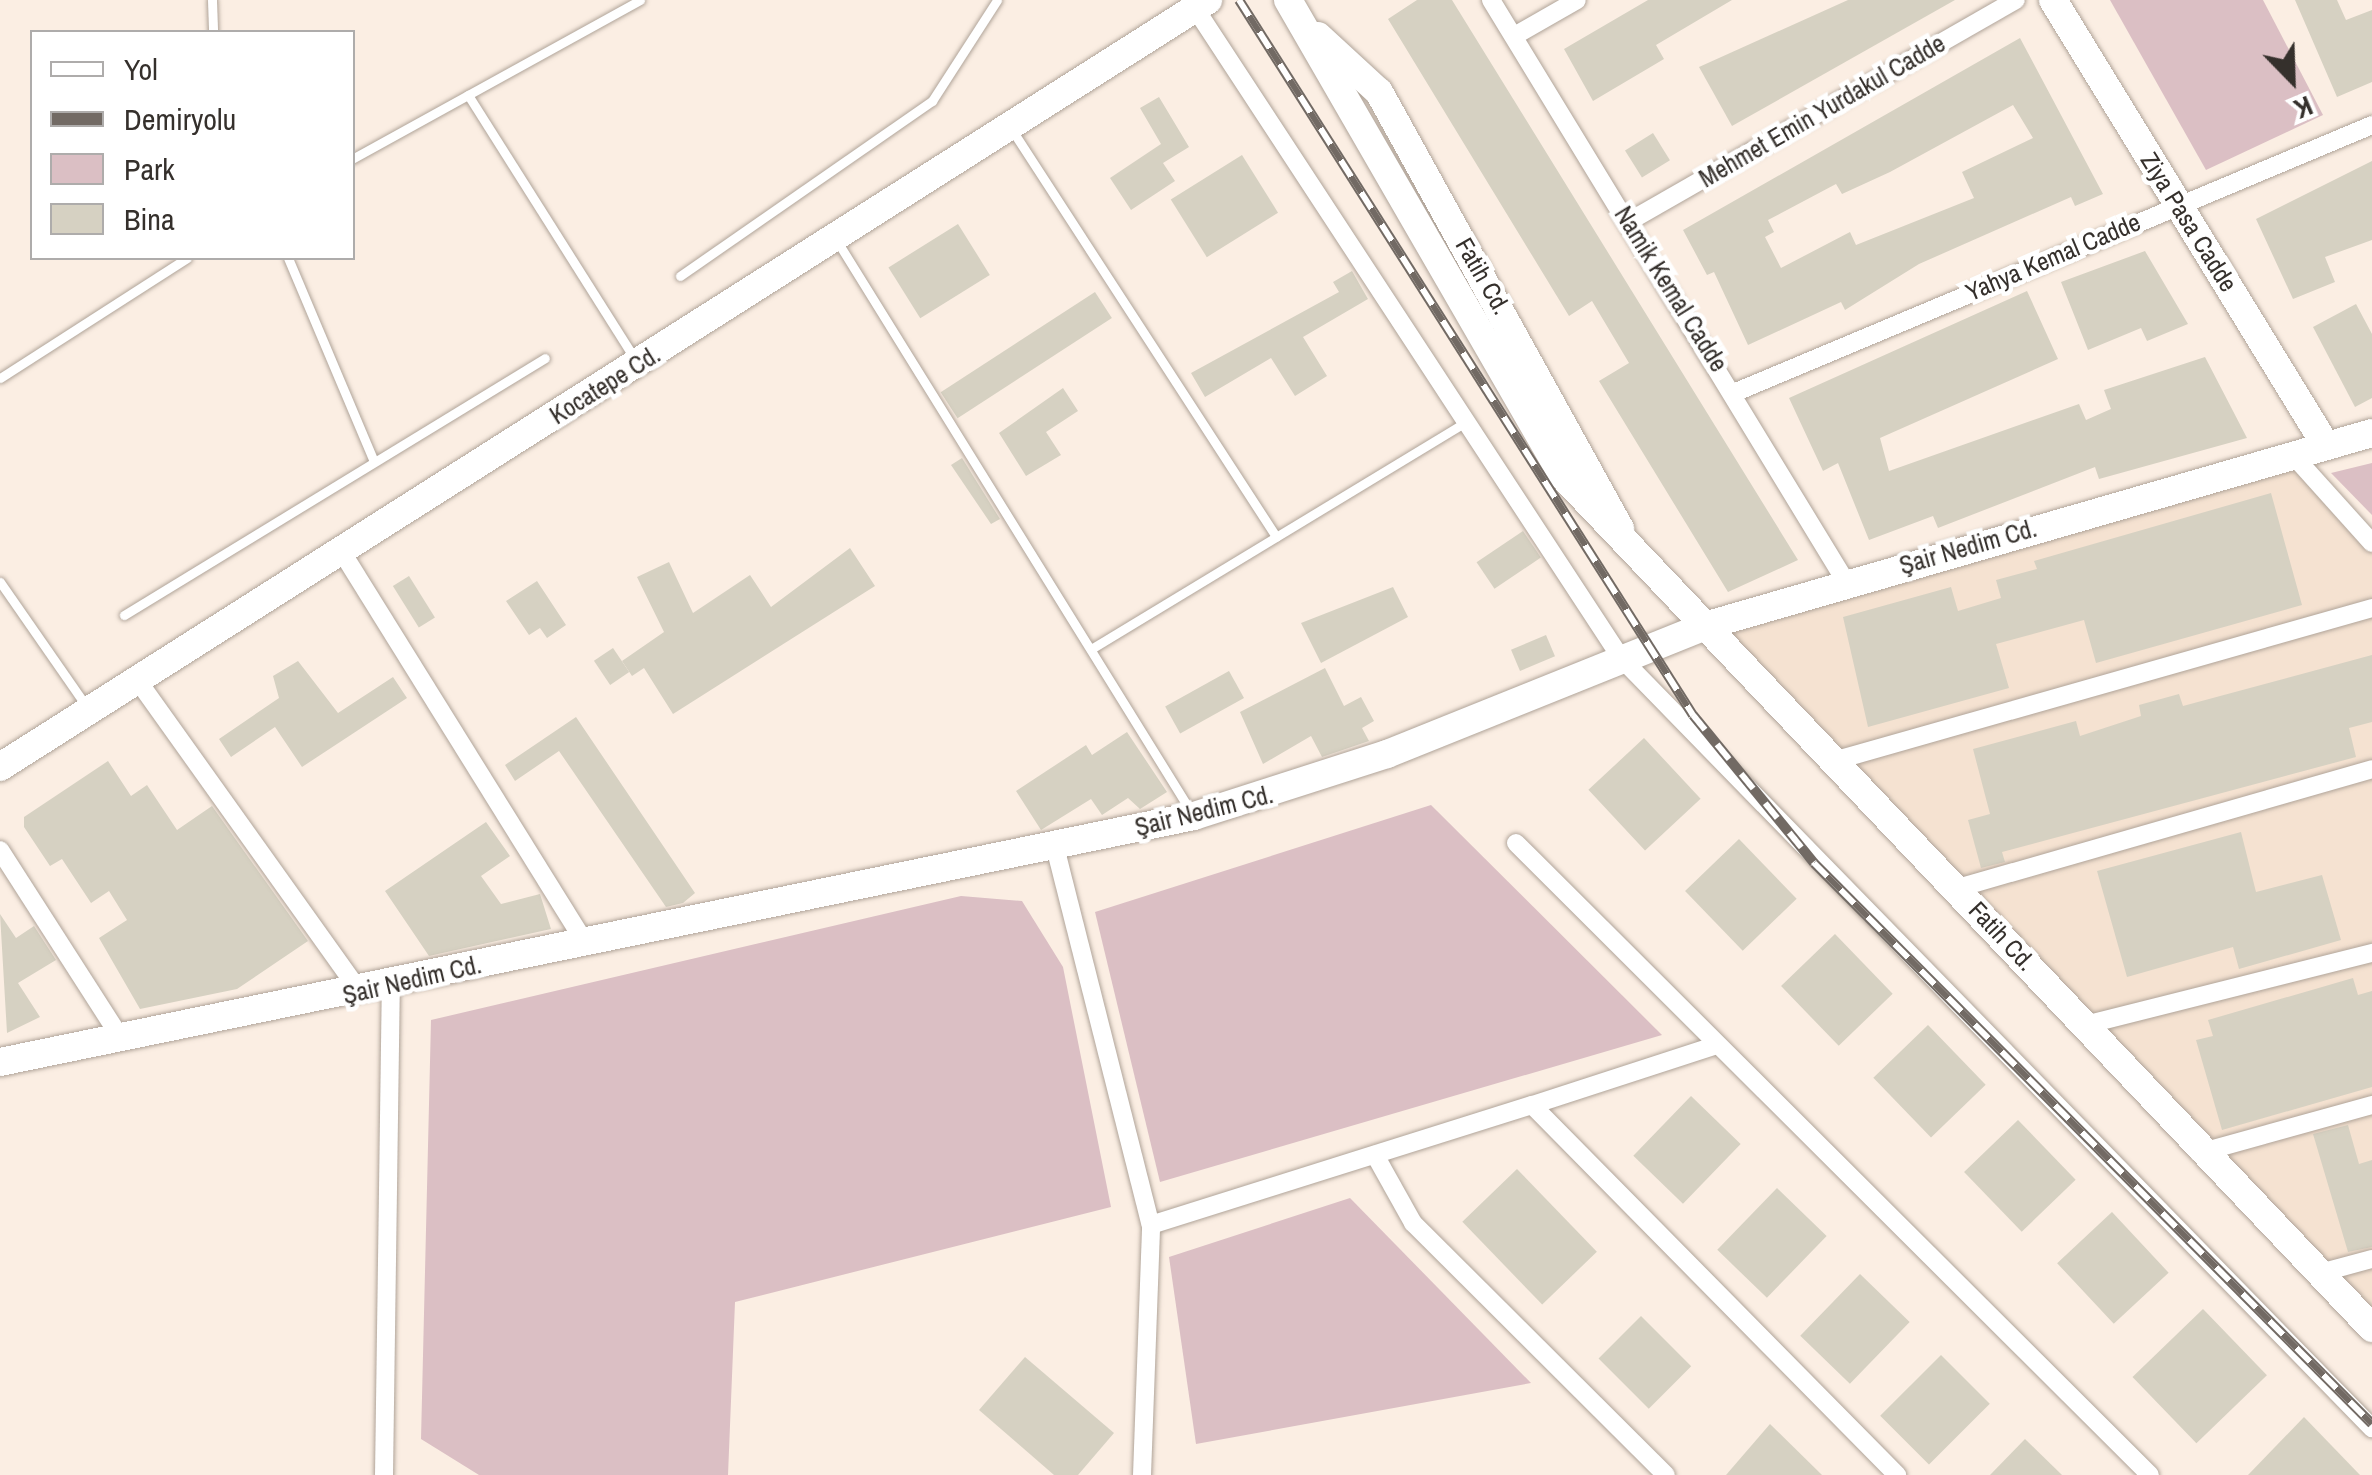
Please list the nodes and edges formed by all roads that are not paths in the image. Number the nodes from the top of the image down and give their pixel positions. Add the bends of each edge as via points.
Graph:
1 (212, 0) edge
2 (997, 0) edge
3 (1288, 0) edge
4 (1491, 0) edge
5 (1577, 0) edge
6 (2016, 0) edge
7 (2053, 0) edge
8 (637, 1) edge
9 (1202, 4) edge
10 (214, 30) edge
11 (1516, 36) junction
12 (468, 95) junction
13 (2372, 125) edge
14 (1010, 128) junction
15 (355, 157) edge
16 (2177, 204) junction
17 (1628, 222) junction
18 (836, 239) junction
19 (184, 260) edge
20 (289, 260) edge
21 (680, 276) dead end
22 (545, 358) dead end
23 (638, 364) junction
24 (0, 378) edge
25 (1736, 392) junction
26 (1466, 422) junction
27 (2372, 433) edge
28 (2325, 444) junction
29 (2291, 452) junction
30 (374, 462) junction
31 (1276, 536) junction
32 (2372, 543) edge
33 (340, 549) junction
34 (0, 582) edge
35 (1846, 582) junction
36 (2372, 608) edge
37 (124, 615) dead end
38 (1708, 626) junction
39 (1091, 649) junction
40 (1621, 658) junction
41 (136, 678) junction
42 (89, 709) junction
43 (1836, 760) junction
44 (0, 767) edge
45 (2372, 768) edge
46 (1194, 816) junction
47 (1516, 843) dead end
48 (1054, 844) junction
49 (0, 850) edge
50 (1958, 888) junction
51 (585, 942) junction
52 (2372, 953) edge
53 (391, 985) junction
54 (360, 992) junction
55 (2085, 1025) junction
56 (122, 1040) junction
57 (1717, 1045) junction
58 (0, 1062) edge
59 (1532, 1105) junction
60 (2372, 1105) edge
61 (2199, 1154) junction
62 (1375, 1155) junction
63 (1151, 1226) junction
64 (2372, 1260) edge
65 (2320, 1273) junction
66 (2372, 1328) edge
67 (2372, 1428) edge
68 (384, 1475) edge
69 (1142, 1475) edge
70 (1666, 1475) edge
71 (1897, 1475) edge
72 (2150, 1475) edge

1 - 10 lane
2 - 21 lane via 932,101
3 - 38 street, Fatih Cd. via 1379,92 1600,481 1628,549
4 - 11 street, Namik Kemal Cadde
5 - 11 street
6 - 17 street, Mehmet Emin Yurdakul Cadde
7 - 16 street, Ziya Pasa Cadde
8 - 12 lane
9 - 14 street, Kocatepe Cd.
9 - 26 street
11 - 17 street, Namik Kemal Cadde
12 - 15 lane
12 - 23 lane
13 - 16 street, Yahya Kemal Cadde
14 - 18 street, Kocatepe Cd.
14 - 31 lane
16 - 25 street, Yahya Kemal Cadde
16 - 28 street, Ziya Pasa Cadde
17 - 25 street, Namik Kemal Cadde
18 - 23 street, Kocatepe Cd.
18 - 39 lane
19 - 24 lane
20 - 30 lane
22 - 30 lane
23 - 33 street, Kocatepe Cd.
25 - 35 street, Namik Kemal Cadde
26 - 31 lane
26 - 40 street
27 - 28 street, Şair Nedim Cd.
28 - 29 street, Şair Nedim Cd.
29 - 32 street
29 - 35 street, Şair Nedim Cd.
30 - 37 lane
31 - 39 lane
33 - 41 street, Kocatepe Cd.
33 - 51 street
34 - 42 lane
35 - 38 street, Şair Nedim Cd.
36 - 43 street
38 - 40 street, Şair Nedim Cd.
38 - 43 street, Fatih Cd.
39 - 46 lane
40 - 46 street, Şair Nedim Cd. via 1371,760
40 - 67 street
41 - 42 street, Kocatepe Cd.
41 - 54 street
42 - 44 street, Kocatepe Cd.
43 - 50 street, Fatih Cd.
45 - 50 street
46 - 48 street, Şair Nedim Cd.
47 - 57 street
48 - 51 street, Şair Nedim Cd.
48 - 63 street
49 - 56 street
50 - 55 street, Fatih Cd.
51 - 53 street, Şair Nedim Cd.
52 - 55 street
53 - 54 street, Şair Nedim Cd.
53 - 68 street
54 - 56 street, Şair Nedim Cd.
55 - 61 street, Fatih Cd.
56 - 58 street, Şair Nedim Cd.
57 - 59 street
57 - 72 street
59 - 62 street
59 - 71 street
60 - 61 street
61 - 65 street, Fatih Cd.
62 - 63 street
62 - 70 street via 1413,1222
63 - 69 street
64 - 65 street
65 - 66 street, Fatih Cd.

